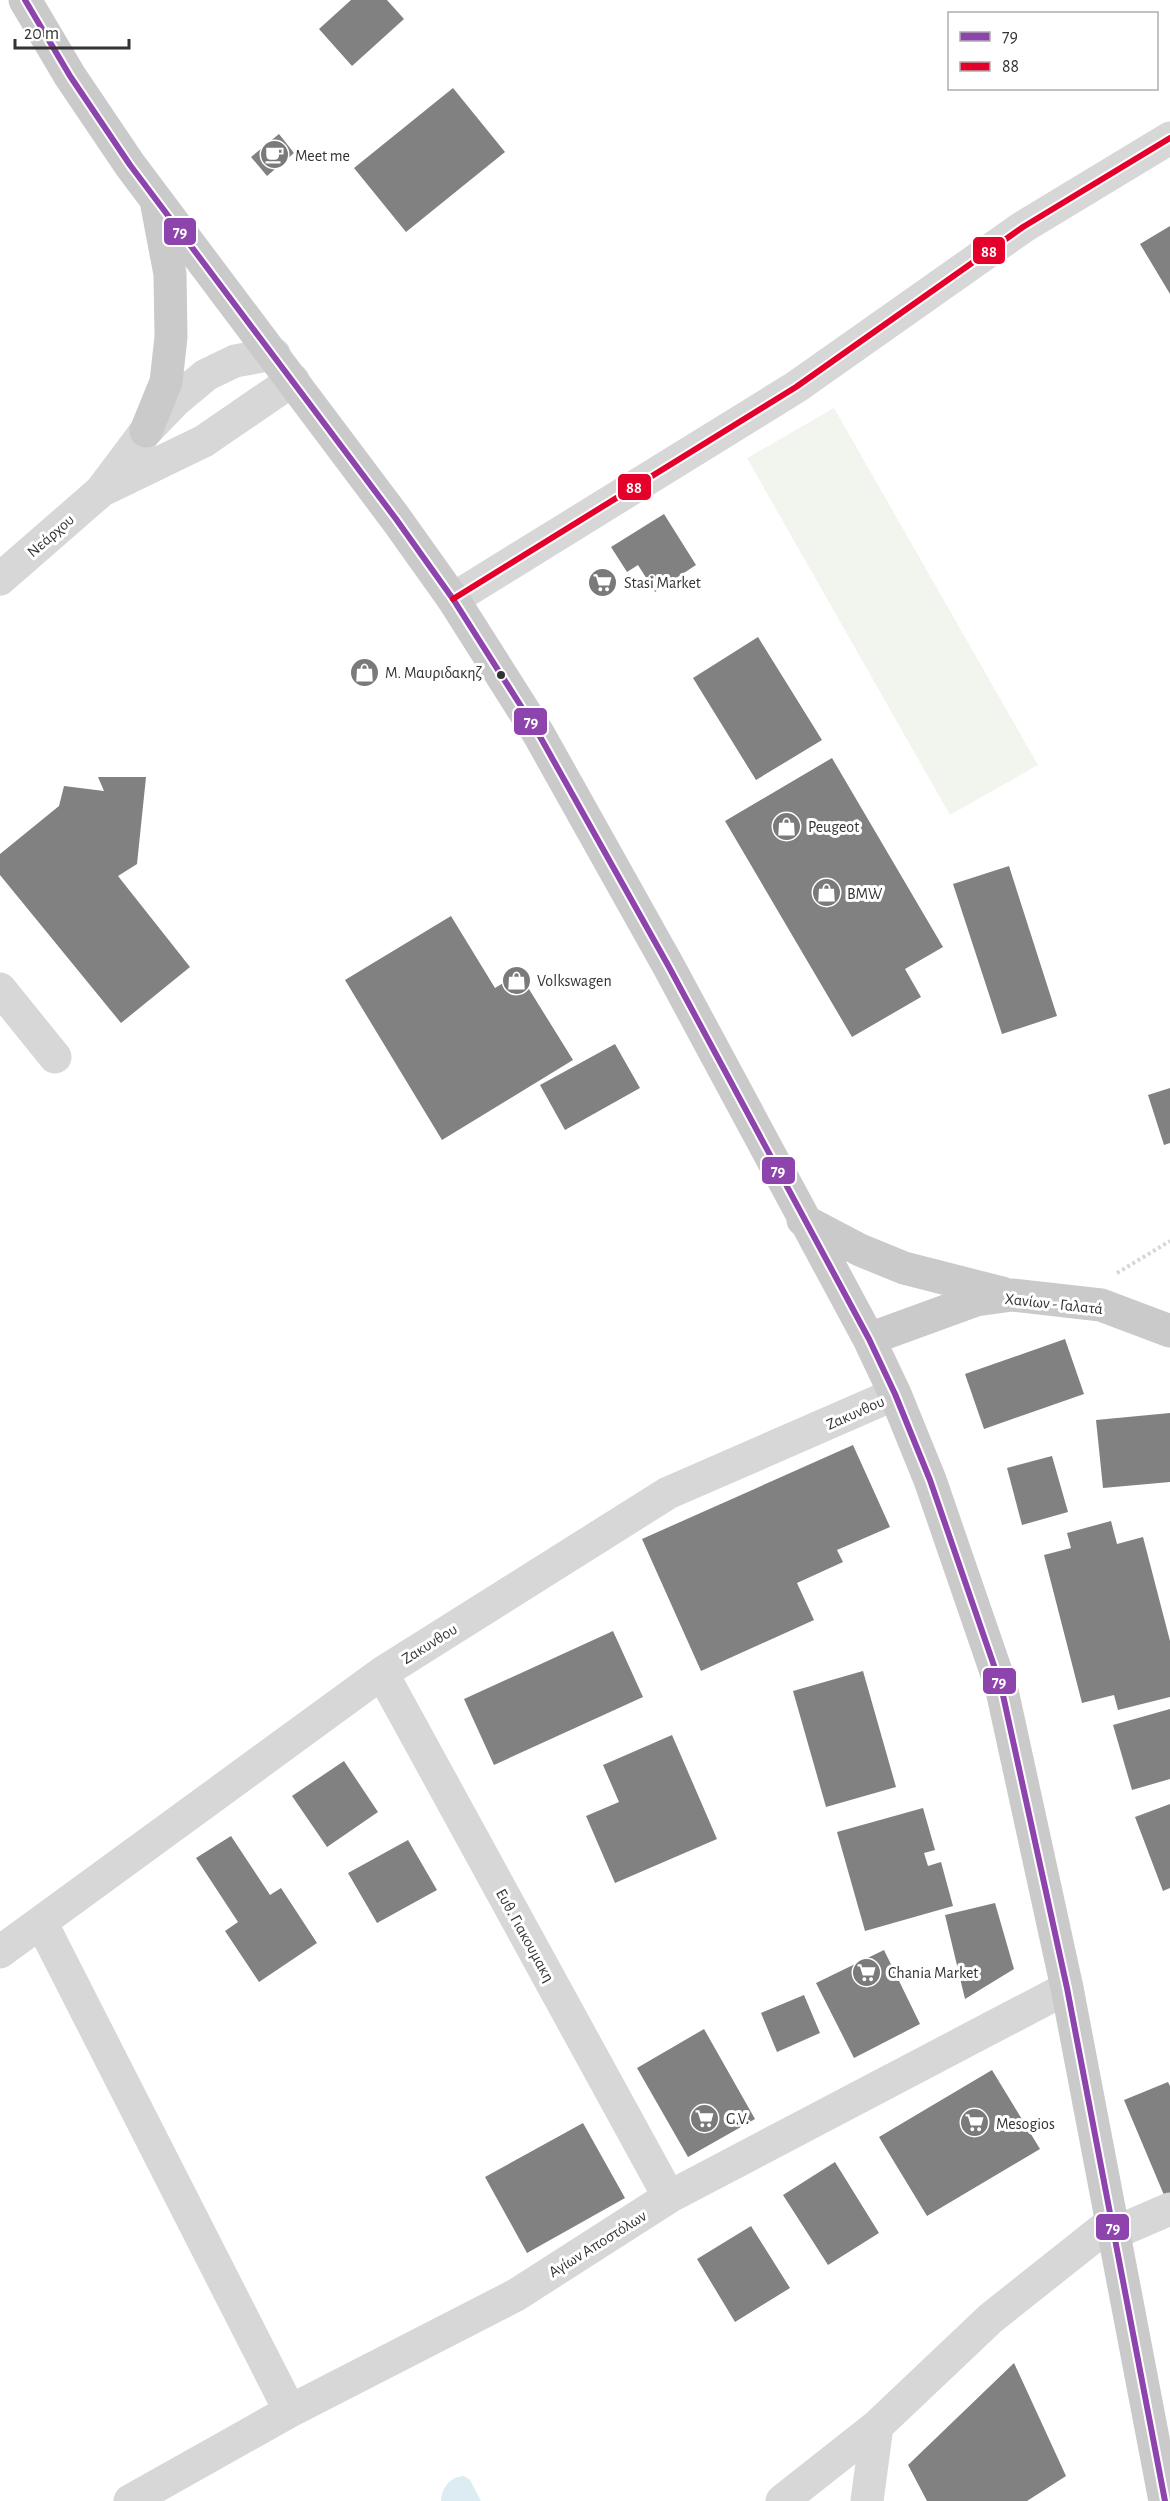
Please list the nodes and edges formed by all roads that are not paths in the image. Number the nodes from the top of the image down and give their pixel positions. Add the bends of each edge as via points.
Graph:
1 (25, 0) edge
2 (1170, 138) edge
3 (157, 201) junction
4 (274, 354) junction
5 (293, 380) junction
6 (146, 431) junction
7 (101, 491) junction
8 (0, 579) edge
9 (453, 599) junction
10 (0, 988) edge
11 (55, 1057) dead end
12 (803, 1220) junction
13 (1012, 1295) junction
14 (1170, 1331) edge
15 (868, 1339) junction
16 (895, 1394) junction
17 (382, 1673) junction
18 (41, 1922) junction
19 (0, 1952) edge
20 (1066, 1988) junction
21 (669, 2197) junction
22 (1170, 2210) edge
23 (1113, 2228) junction
24 (290, 2410) junction
25 (877, 2426) junction
26 (130, 2501) edge
27 (782, 2501) edge
28 (867, 2501) edge
29 (1165, 2501) edge

1 - 3 main road via 70,76
2 - 9 street via 1023,226 796,387
3 - 4 main road
3 - 6 main road via 170,274 171,337 166,382
4 - 5 main road
4 - 6 street, Νεάρχου via 235,361 206,375
5 - 7 street, Νεάρχου via 213,435
5 - 9 main road
6 - 7 street, Νεάρχου
7 - 8 street, Νεάρχου
9 - 12 main road via 538,733 669,967
10 - 11 street
12 - 13 main road via 904,1268
12 - 15 main road
13 - 14 main road, Χανίων - Γαλατά via 1101,1305
13 - 15 main road, Χανίων - Γαλατά via 976,1300
15 - 16 main road
16 - 17 street, Ζακυνθου via 668,1493
16 - 20 main road via 930,1480 1001,1686
17 - 18 street, Ζακυνθου
17 - 21 street, Ευθ. Γιακουμακη
18 - 19 street, Ζακυνθου
18 - 24 street
20 - 21 street, Αγίων Αποστόλων
20 - 23 main road
21 - 24 street, Αγίων Αποστόλων via 516,2295
22 - 23 street
23 - 25 street via 991,2318
23 - 29 main road
24 - 26 street, Αγίων Αποστόλων
25 - 27 street
25 - 28 street

